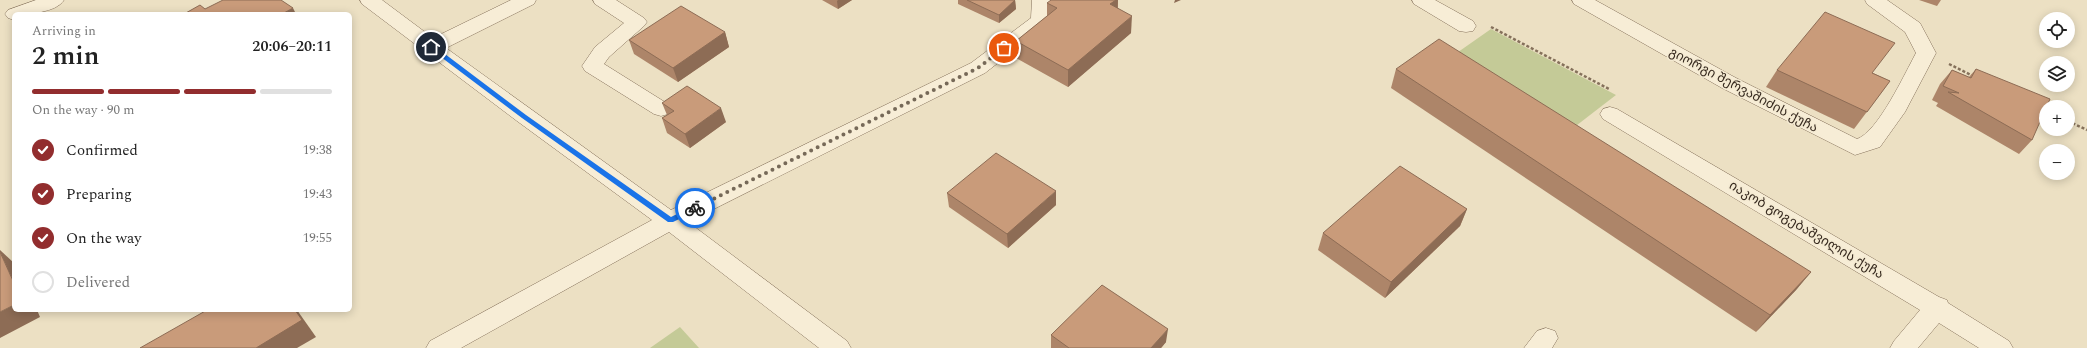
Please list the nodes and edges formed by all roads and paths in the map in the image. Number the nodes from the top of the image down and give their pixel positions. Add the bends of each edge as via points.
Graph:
1 (55, 0) edge
2 (369, 0) edge
3 (527, 0) edge
4 (602, 0) edge
5 (1041, 0) edge
6 (1421, 0) edge
7 (1581, 0) edge
8 (1874, 0) edge
9 (21, 12) edge
10 (12, 15) edge
11 (0, 19) edge
12 (1466, 26) dead end
13 (1489, 26) dead end
14 (431, 47) junction
15 (1926, 53) junction
16 (1975, 77) edge
17 (661, 109) edge
18 (1610, 114) joint
19 (2075, 124) edge
20 (2087, 130) edge
21 (670, 220) junction
22 (1938, 308) junction
23 (439, 348) edge
24 (838, 348) edge
25 (1903, 348) edge
26 (2000, 348) edge

1 - 9 street
2 - 14 street
3 - 14 street
4 - 17 street via 637,22 602,52 592,66
5 - 21 street via 1041,20 978,68
6 - 12 street
7 - 15 street, გიორგი შერვაშიძის ქუჩა via 1729,83 1855,147 1872,142 1898,107
8 - 15 street via 1913,28
10 - 11 street
13 - 18 path via 1627,98
14 - 21 street
15 - 16 path
18 - 22 street, იაკობ გოგებაშვილის ქუჩა
19 - 20 path
21 - 23 street
21 - 24 street
22 - 25 street
22 - 26 street, იაკობ გოგებაშვილის ქუჩა

